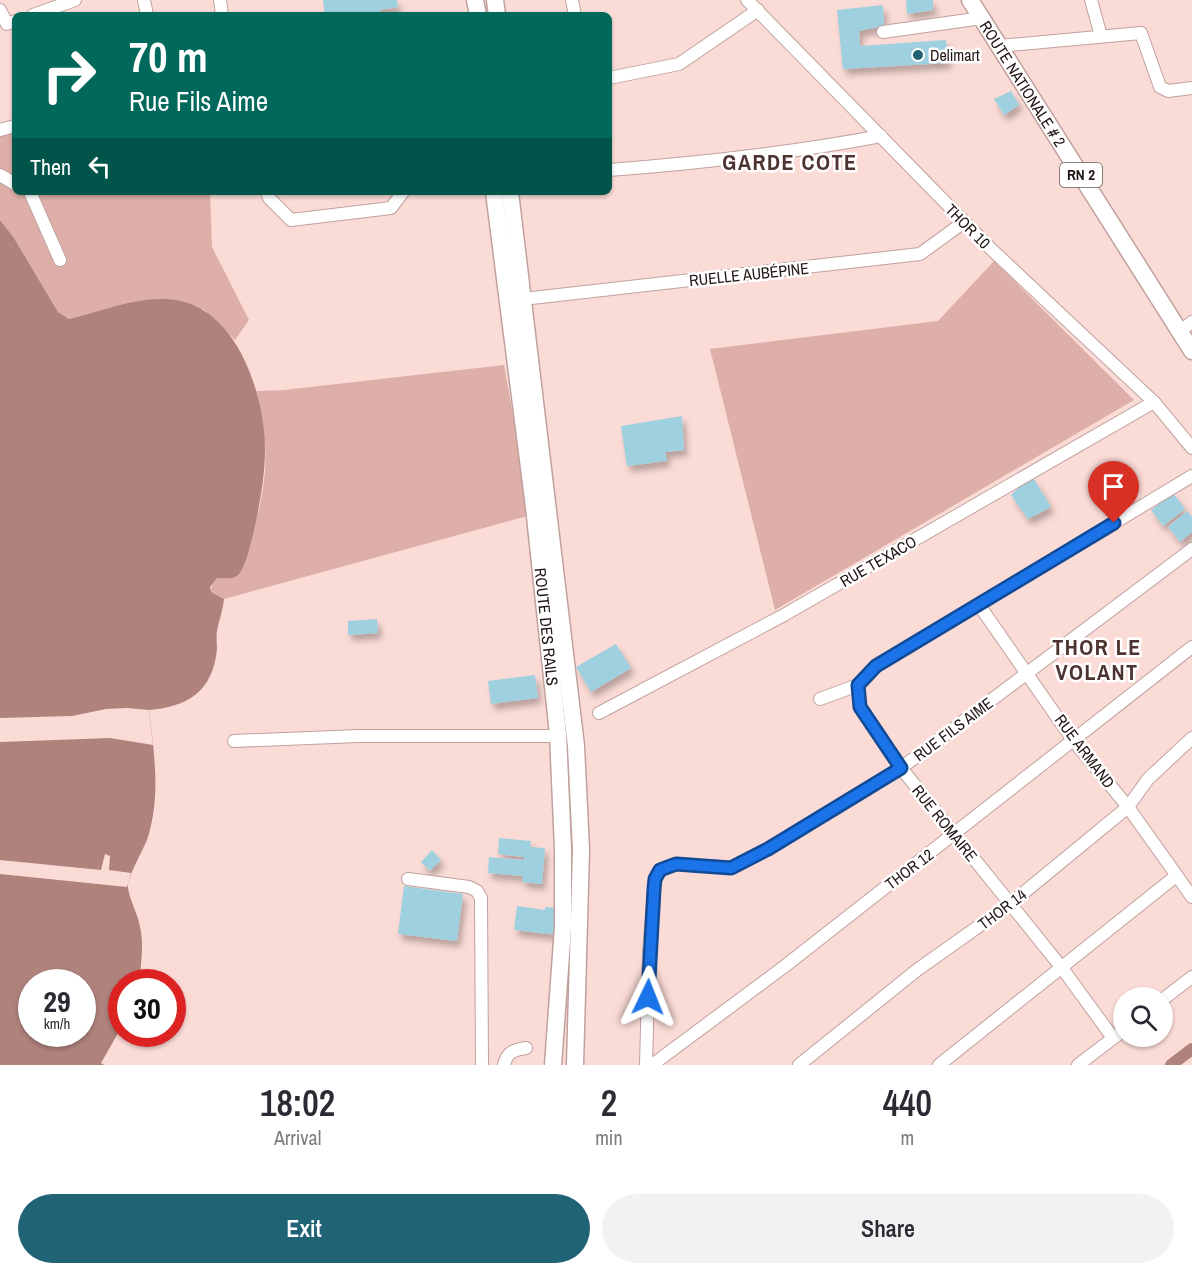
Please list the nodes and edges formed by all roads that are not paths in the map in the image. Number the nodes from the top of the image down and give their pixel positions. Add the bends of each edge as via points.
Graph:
1 (75, 0) edge
2 (747, 0) edge
3 (970, 0) edge
4 (1091, 0) edge
5 (0, 10) edge
6 (758, 10) junction
7 (41, 12) edge
8 (982, 18) junction
9 (12, 22) edge
10 (883, 32) dead end
11 (1101, 36) junction
12 (999, 46) junction
13 (612, 77) edge
14 (1192, 88) edge
15 (881, 136) junction
16 (612, 171) edge
17 (31, 195) edge
18 (268, 195) edge
19 (401, 195) edge
20 (494, 195) edge
21 (510, 195) edge
22 (964, 222) junction
23 (60, 260) dead end
24 (523, 299) junction
25 (1186, 327) edge
26 (1192, 351) edge
27 (1154, 402) junction
28 (1192, 448) edge
29 (1192, 476) edge
30 (1192, 549) edge
31 (979, 605) junction
32 (1192, 647) edge
33 (1027, 674) junction
34 (858, 685) junction
35 (820, 699) dead end
36 (599, 713) dead end
37 (551, 736) dead end
38 (1192, 738) edge
39 (1073, 740) junction
40 (234, 741) dead end
41 (901, 768) junction
42 (1128, 807) junction
43 (954, 835) junction
44 (1176, 876) junction
45 (408, 879) dead end
46 (1192, 897) edge
47 (1010, 904) junction
48 (1062, 968) junction
49 (1192, 977) edge
50 (1173, 992) edge
51 (1113, 1028) edge
52 (1113, 1038) edge
53 (526, 1048) dead end
54 (482, 1065) edge
55 (504, 1065) edge
56 (553, 1065) edge
57 (575, 1065) edge
58 (646, 1065) edge
59 (652, 1065) edge
60 (799, 1065) edge
61 (939, 1065) edge
62 (1078, 1065) edge

1 - 7 street
2 - 6 street, THOR 10
3 - 8 main road, ROUTE NATIONALE # 2 / RN 2
4 - 11 street
5 - 9 street via 7,24
6 - 13 street via 679,64
6 - 15 street, THOR 10
8 - 10 street
8 - 12 main road, ROUTE NATIONALE # 2 / RN 2
11 - 12 street
11 - 14 street via 1141,33 1160,87 1168,91
12 - 25 main road, ROUTE NATIONALE # 2 / RN 2
15 - 16 street
15 - 22 street, THOR 10
17 - 23 street
18 - 19 street via 291,219 391,208
20 - 56 main road, ROUTE DES RAILS via 558,734 562,927
21 - 24 main road, ROUTE DES RAILS
22 - 24 street, RUELLE AUBÉPINE via 920,254
22 - 27 street, THOR 10
24 - 57 main road, ROUTE DES RAILS via 576,746 581,850
25 - 26 main road, ROUTE NATIONALE # 2 / RN 2
27 - 28 street, THOR 10
27 - 36 street, RUE TEXACO via 784,615
29 - 31 street
30 - 33 street, RUE FILS AIME
31 - 33 street, RUE ARMAND
31 - 34 street via 876,666
32 - 39 street, THOR 12
33 - 39 street, RUE ARMAND
33 - 41 street, RUE FILS AIME
34 - 35 street
34 - 41 street, RUE ROMAIRE via 860,707
37 - 40 street via 359,736
38 - 42 street, THOR 14 via 1148,779
39 - 42 street, RUE ARMAND
39 - 43 street, THOR 12
41 - 43 street, RUE ROMAIRE
41 - 58 street, RUE FILS AIME via 731,868 676,864 660,870 655,879 649,952
42 - 44 street, RUE ARMAND
42 - 47 street, THOR 14
43 - 47 street, RUE ROMAIRE
43 - 59 street, THOR 12
44 - 46 street, RUE ARMAND
44 - 48 street
45 - 54 street via 469,887 482,898
47 - 48 street, RUE ROMAIRE
47 - 60 street, THOR 14 via 917,970
48 - 51 street, RUE ROMAIRE
48 - 61 street
49 - 50 street
52 - 62 street
53 - 55 street via 506,1056

